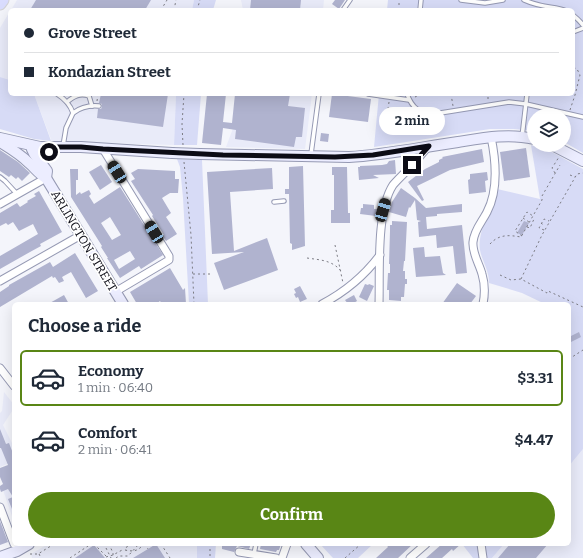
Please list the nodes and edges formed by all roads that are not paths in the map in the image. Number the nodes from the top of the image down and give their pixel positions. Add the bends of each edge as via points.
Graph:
1 (3, 0) edge
2 (461, 0) edge
3 (503, 0) edge
4 (524, 0) edge
5 (548, 3) dead end
6 (0, 4) edge
7 (575, 12) edge
8 (583, 26) edge
9 (60, 96) edge
10 (75, 96) edge
11 (89, 96) edge
12 (319, 96) edge
13 (383, 96) edge
14 (408, 96) edge
15 (527, 96) edge
16 (409, 100) junction
17 (67, 102) junction
18 (526, 104) junction
19 (92, 106) junction
20 (99, 106) dead end
21 (73, 113) junction
22 (583, 117) edge
23 (491, 137) junction
24 (522, 137) junction
25 (0, 138) edge
26 (527, 138) edge
27 (0, 142) edge
28 (31, 146) junction
29 (429, 146) junction
30 (59, 147) junction
31 (103, 149) junction
32 (566, 152) edge
33 (311, 157) junction
34 (583, 161) edge
35 (29, 163) junction
36 (44, 167) junction
37 (0, 177) edge
38 (46, 178) junction
39 (17, 194) junction
40 (284, 201) dead end
41 (274, 202) dead end
42 (0, 204) edge
43 (81, 235) junction
44 (380, 255) junction
45 (0, 281) edge
46 (115, 292) junction
47 (121, 302) edge
48 (325, 302) edge
49 (379, 302) edge
50 (483, 302) edge
51 (0, 368) edge
52 (12, 383) edge
53 (0, 507) edge
54 (12, 538) edge
55 (15, 546) edge
56 (256, 546) edge
57 (286, 546) edge
58 (308, 546) edge
59 (424, 546) edge
60 (481, 546) edge
61 (28, 549) edge
62 (239, 552) dead end
63 (254, 554) junction
64 (0, 557) edge
65 (276, 558) edge
66 (282, 558) edge
67 (318, 558) edge
68 (410, 558) edge
69 (483, 558) edge

1 - 6 main road
2 - 3 lane via 485,3
4 - 5 lane via 535,4
7 - 8 lane
9 - 17 lane
10 - 17 lane
11 - 19 lane
12 - 33 lane
13 - 16 lane
14 - 16 lane
15 - 18 lane
16 - 18 lane via 425,114 488,104
17 - 21 lane
18 - 22 lane
18 - 24 lane
19 - 20 lane
19 - 21 lane
21 - 30 lane
23 - 24 street
23 - 29 street
23 - 50 street via 495,186 491,202 473,241 484,280
24 - 26 street
25 - 28 street
27 - 35 street, ARLINGTON STREET
28 - 30 street
28 - 35 street via 27,154
28 - 36 street, ARLINGTON STREET
29 - 33 street via 361,156
29 - 44 street via 402,175 387,196 383,210
30 - 31 street
30 - 36 street via 46,155
31 - 33 street, bridge
31 - 46 street via 169,256 169,260
32 - 34 street
35 - 38 street, ARLINGTON STREET
36 - 38 street, ARLINGTON STREET via 47,171
37 - 39 lane
38 - 39 street
38 - 43 street, ARLINGTON STREET
39 - 42 street
40 - 41 lane
43 - 45 street
43 - 46 street, ARLINGTON STREET
44 - 48 street via 359,278
44 - 49 street
46 - 47 street, ARLINGTON STREET
51 - 52 street
53 - 54 street
55 - 61 street
55 - 64 street
56 - 63 lane
57 - 66 street
58 - 67 street
59 - 68 street
60 - 69 street
62 - 63 street
63 - 65 street

